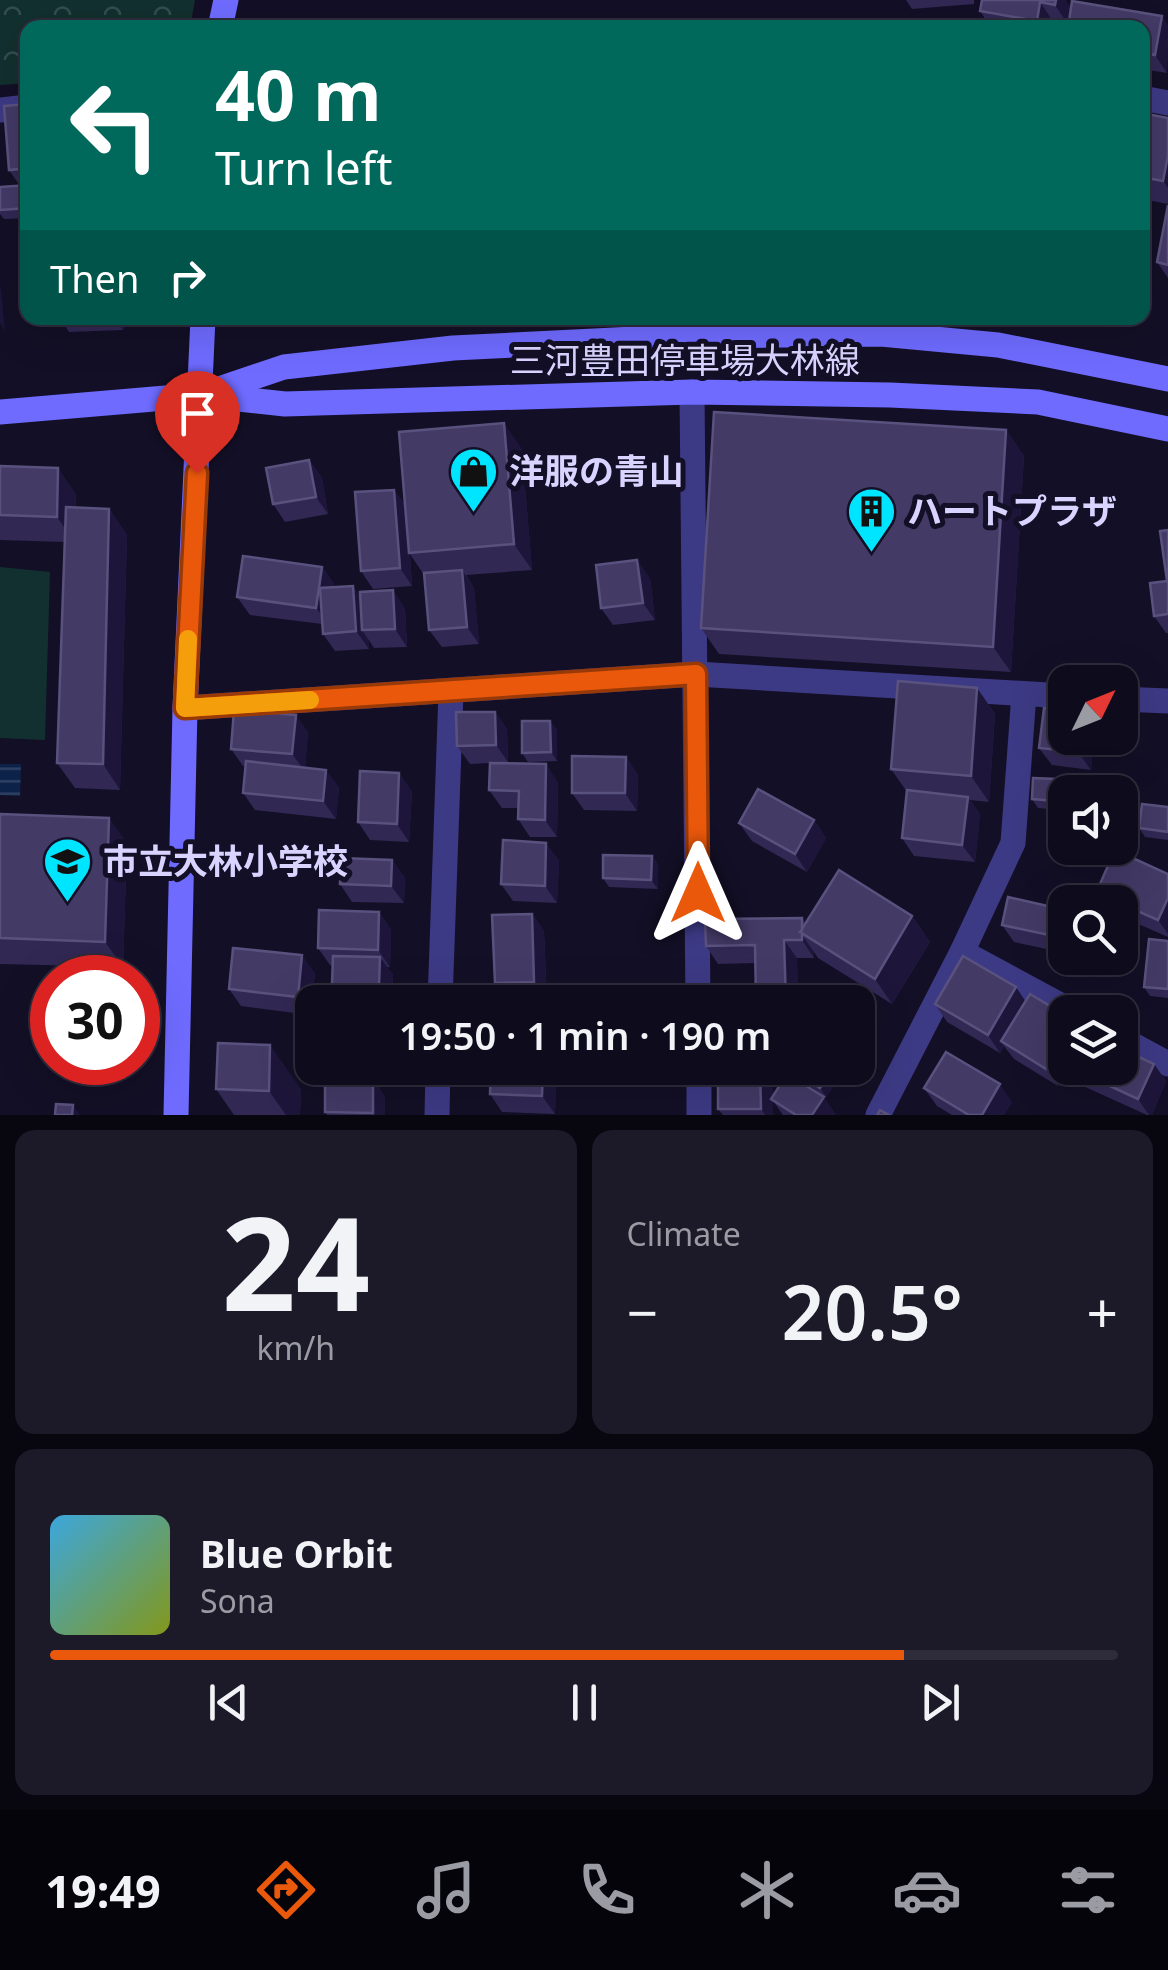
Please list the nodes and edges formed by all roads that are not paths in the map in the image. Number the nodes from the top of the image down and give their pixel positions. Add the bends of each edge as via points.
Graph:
1 (203, 325) edge
2 (881, 326) edge
3 (1168, 379) edge
4 (692, 392) junction
5 (201, 395) junction
6 (0, 412) edge
7 (1168, 429) edge
8 (696, 674) junction
9 (451, 692) junction
10 (1024, 694) junction
11 (1048, 695) edge
12 (1138, 700) edge
13 (1168, 702) edge
14 (185, 708) junction
15 (962, 952) junction
16 (441, 985) edge
17 (698, 985) edge
18 (1048, 998) edge
19 (1138, 1048) edge
20 (1168, 1064) edge
21 (437, 1085) edge
22 (698, 1085) edge
23 (176, 1115) edge
24 (436, 1115) edge
25 (699, 1115) edge
26 (878, 1115) edge

1 - 5 main road
2 - 3 main road, 三河豊田停車場大林線
2 - 5 main road, 三河豊田停車場大林線 via 453,348 284,367
4 - 5 main road, 三河豊田停車場大林線 via 285,404
4 - 7 main road, 三河豊田停車場大林線 via 1038,402
4 - 8 street
5 - 6 main road, 三河豊田停車場大林線
5 - 14 main road
8 - 9 street
8 - 10 street
8 - 17 street
9 - 14 street
9 - 16 street
10 - 11 street
10 - 15 street via 1013,843
12 - 13 street
14 - 23 main road
15 - 18 street
15 - 26 street
19 - 20 street
21 - 24 street
22 - 25 street

